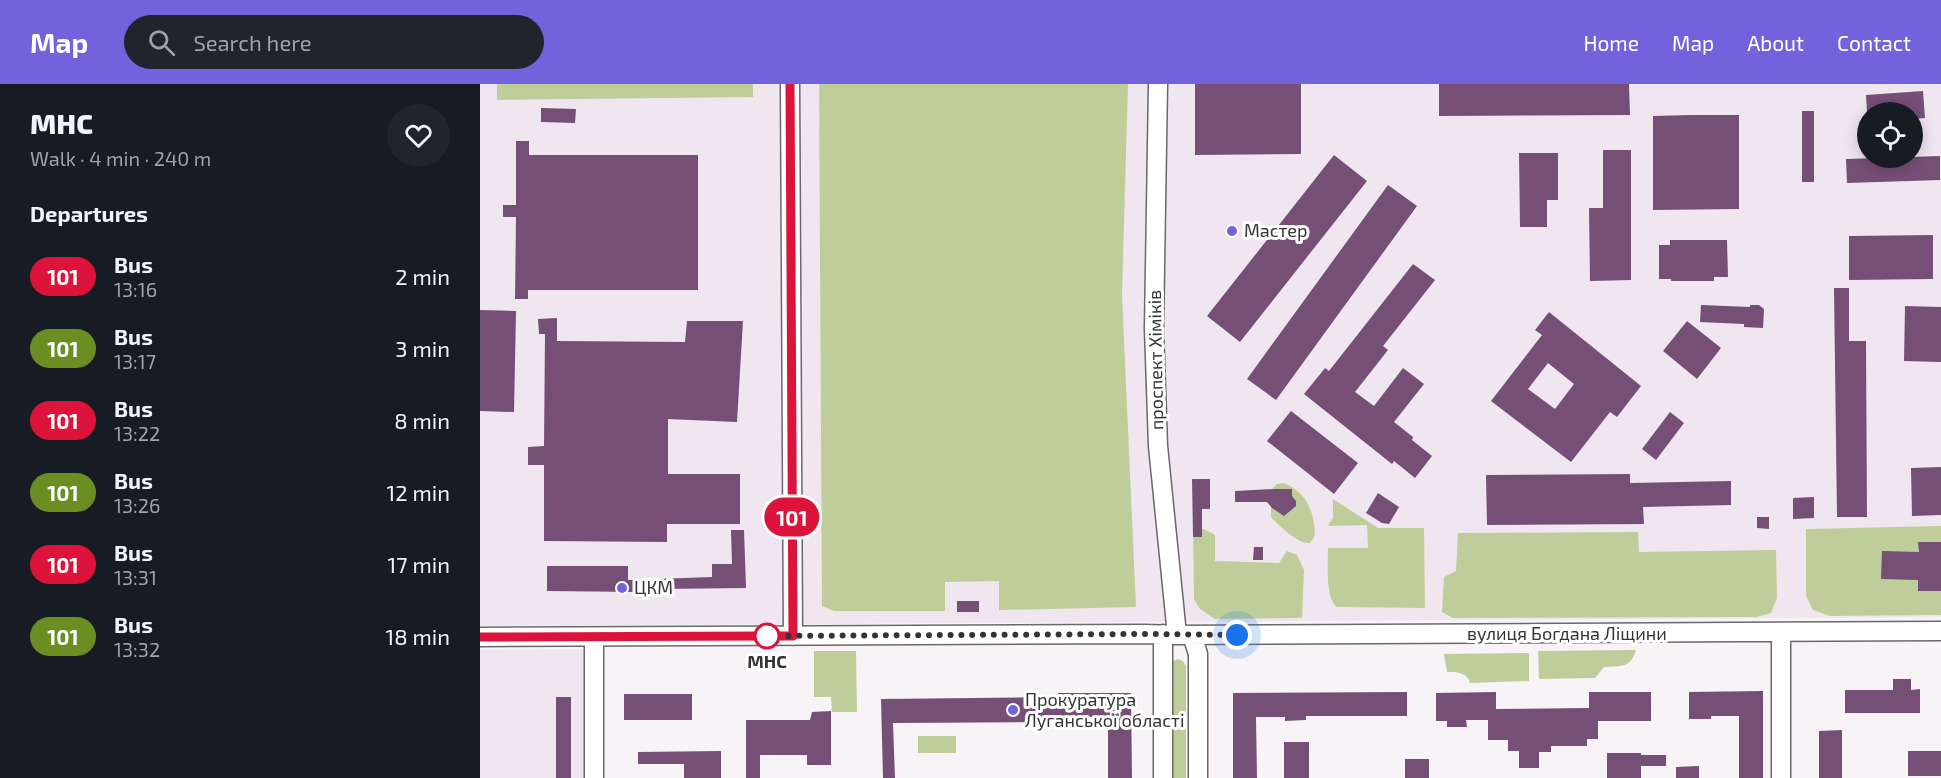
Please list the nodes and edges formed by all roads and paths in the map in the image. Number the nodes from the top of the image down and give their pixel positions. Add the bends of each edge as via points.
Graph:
1 (790, 84) edge
2 (1158, 84) edge
3 (1941, 631) edge
4 (1781, 632) junction
5 (1177, 635) junction
6 (793, 636) junction
7 (480, 637) edge
8 (594, 637) junction
9 (594, 778) edge
10 (1164, 778) edge
11 (1198, 778) edge
12 (1782, 778) edge

1 - 6 main road
2 - 5 main road, проспект Хіміків via 1154,318 1158,446
3 - 4 main road, вулиця Богдана Ліщини
4 - 5 main road, вулиця Богдана Ліщини
4 - 12 main road
5 - 6 main road, вулиця Богдана Ліщини
5 - 10 main road, проспект Хіміків
5 - 11 main road, проспект Хіміків via 1198,654
6 - 8 main road, вулиця Богдана Ліщини
7 - 8 main road, вулиця Богдана Ліщини
8 - 9 main road

